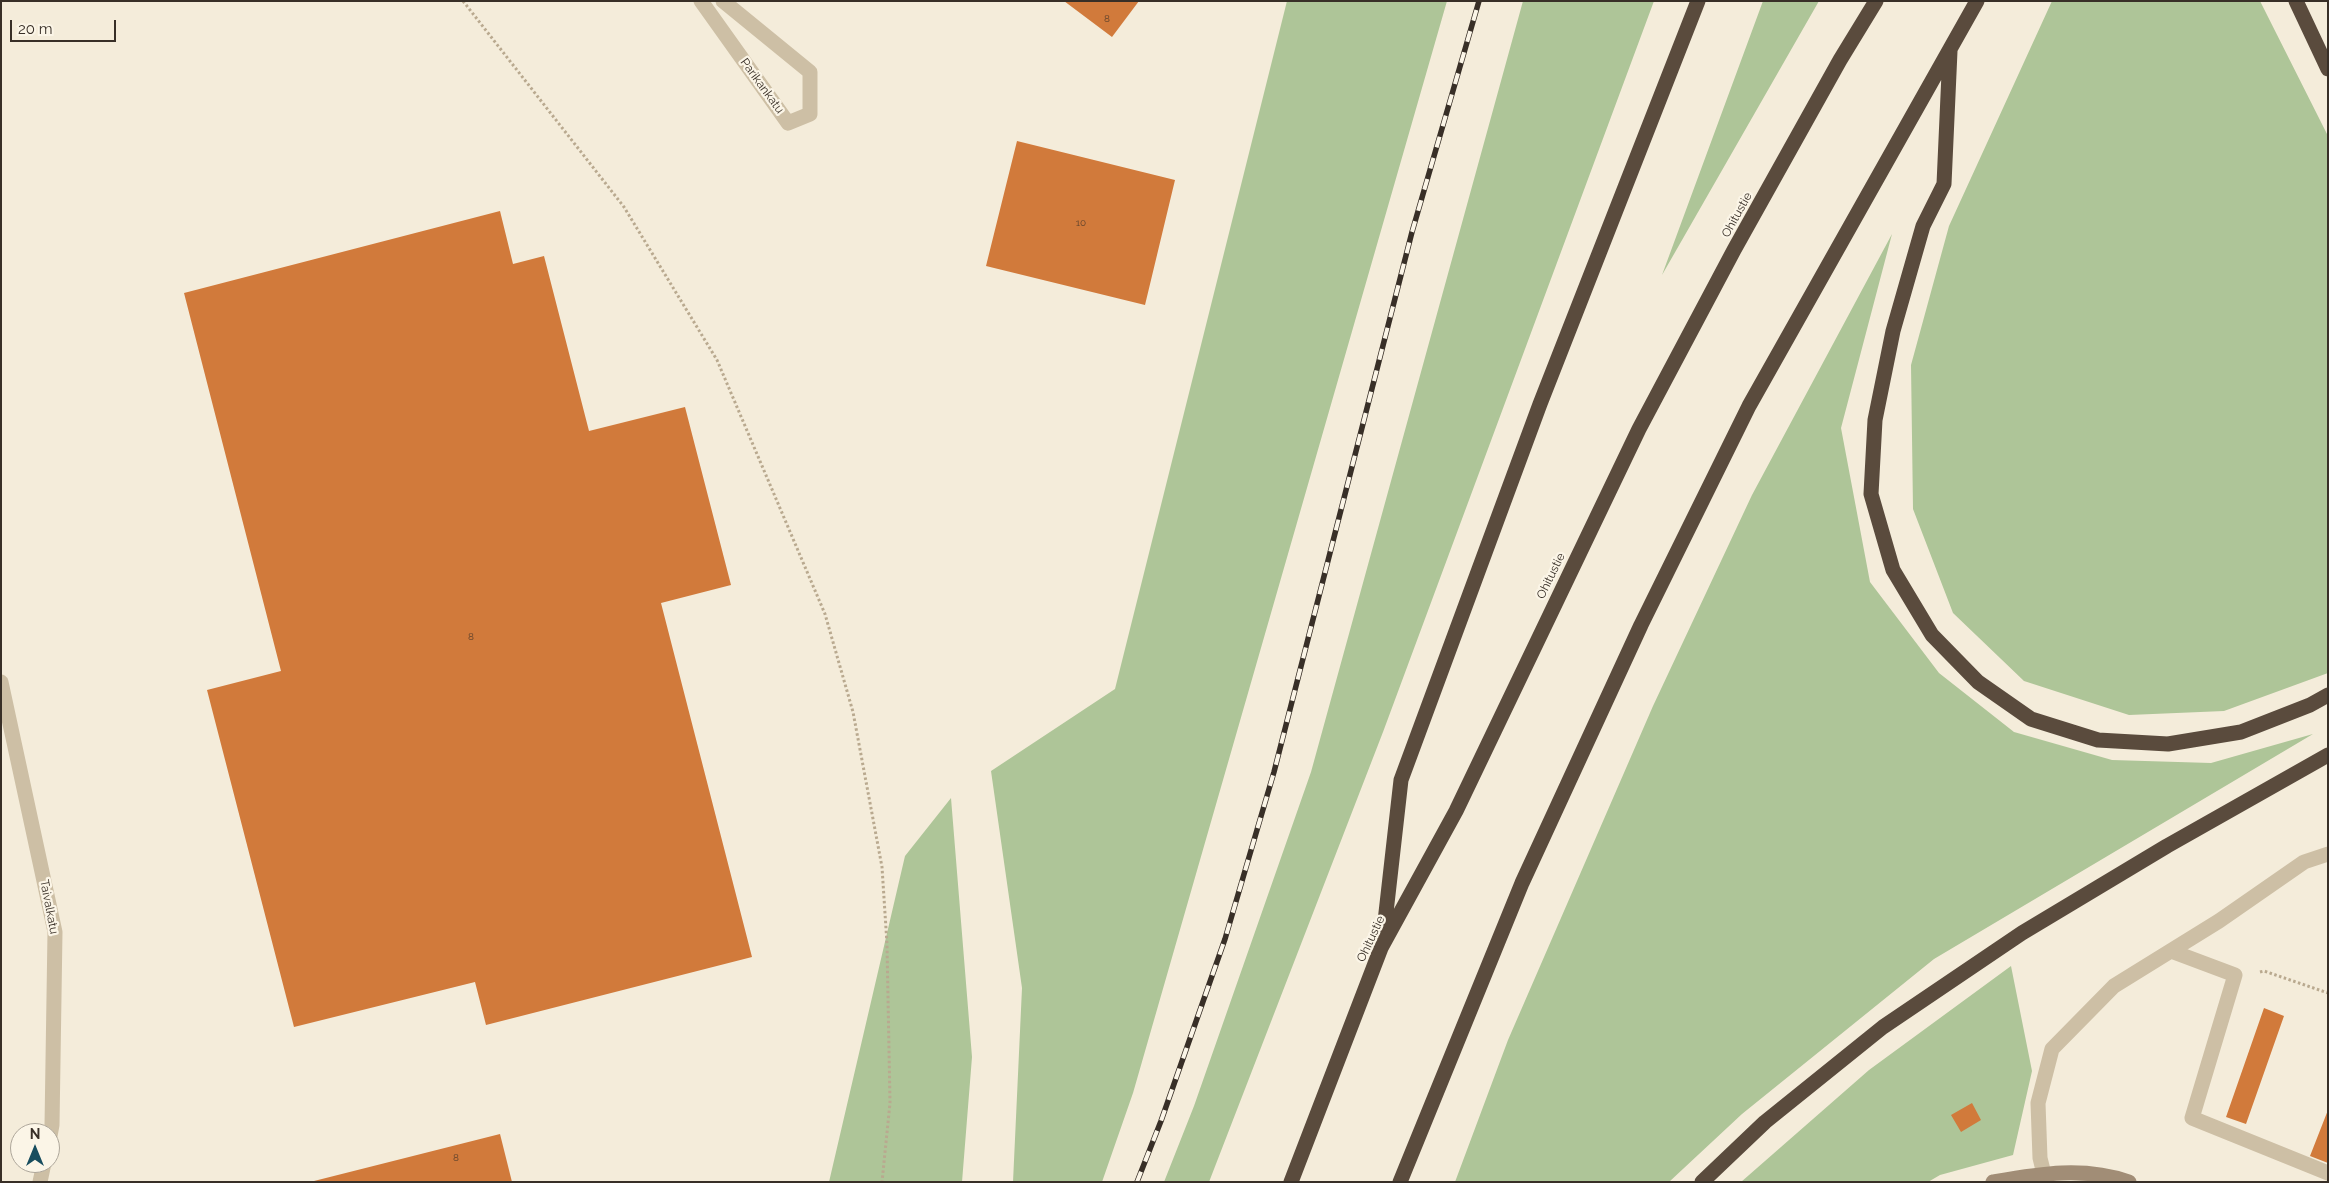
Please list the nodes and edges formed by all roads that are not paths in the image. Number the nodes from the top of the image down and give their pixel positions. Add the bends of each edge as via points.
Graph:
1 (701, 1) edge
2 (722, 1) edge
3 (1698, 1) edge
4 (1876, 1) edge
5 (1977, 1) edge
6 (2296, 1) edge
7 (1950, 47) junction
8 (2328, 69) edge
9 (1, 682) edge
10 (2328, 695) edge
11 (2328, 755) edge
12 (2328, 854) edge
13 (1382, 948) junction
14 (2171, 951) junction
15 (52, 1123) edge
16 (2328, 1172) edge
17 (2045, 1177) edge
18 (1291, 1182) edge
19 (1400, 1182) edge
20 (1702, 1182) edge
21 (1993, 1182) edge
22 (2129, 1182) edge

1 - 2 street, Parikankatu via 788,123 810,114 810,72
3 - 13 highway via 1540,404 1401,780
4 - 13 highway, Ohitustie via 1734,250 1640,429 1456,811
5 - 7 highway
6 - 8 highway
7 - 10 highway via 1944,184 1923,226 1893,331 1875,420 1871,494 1893,570 1932,635 1978,682 2031,718 2098,740 2168,744 2241,732
7 - 19 highway via 1748,406 1641,625 1522,882
9 - 15 street, Taivalkatu via 55,932
11 - 20 highway via 2022,933 1891,1022 1765,1122
12 - 14 street via 2304,862
13 - 18 highway, Ohitustie
14 - 16 street via 2235,975 2192,1118
14 - 17 street via 2114,986 2052,1049 2038,1103 2040,1158
17 - 21 street
17 - 22 street via 2105,1174

